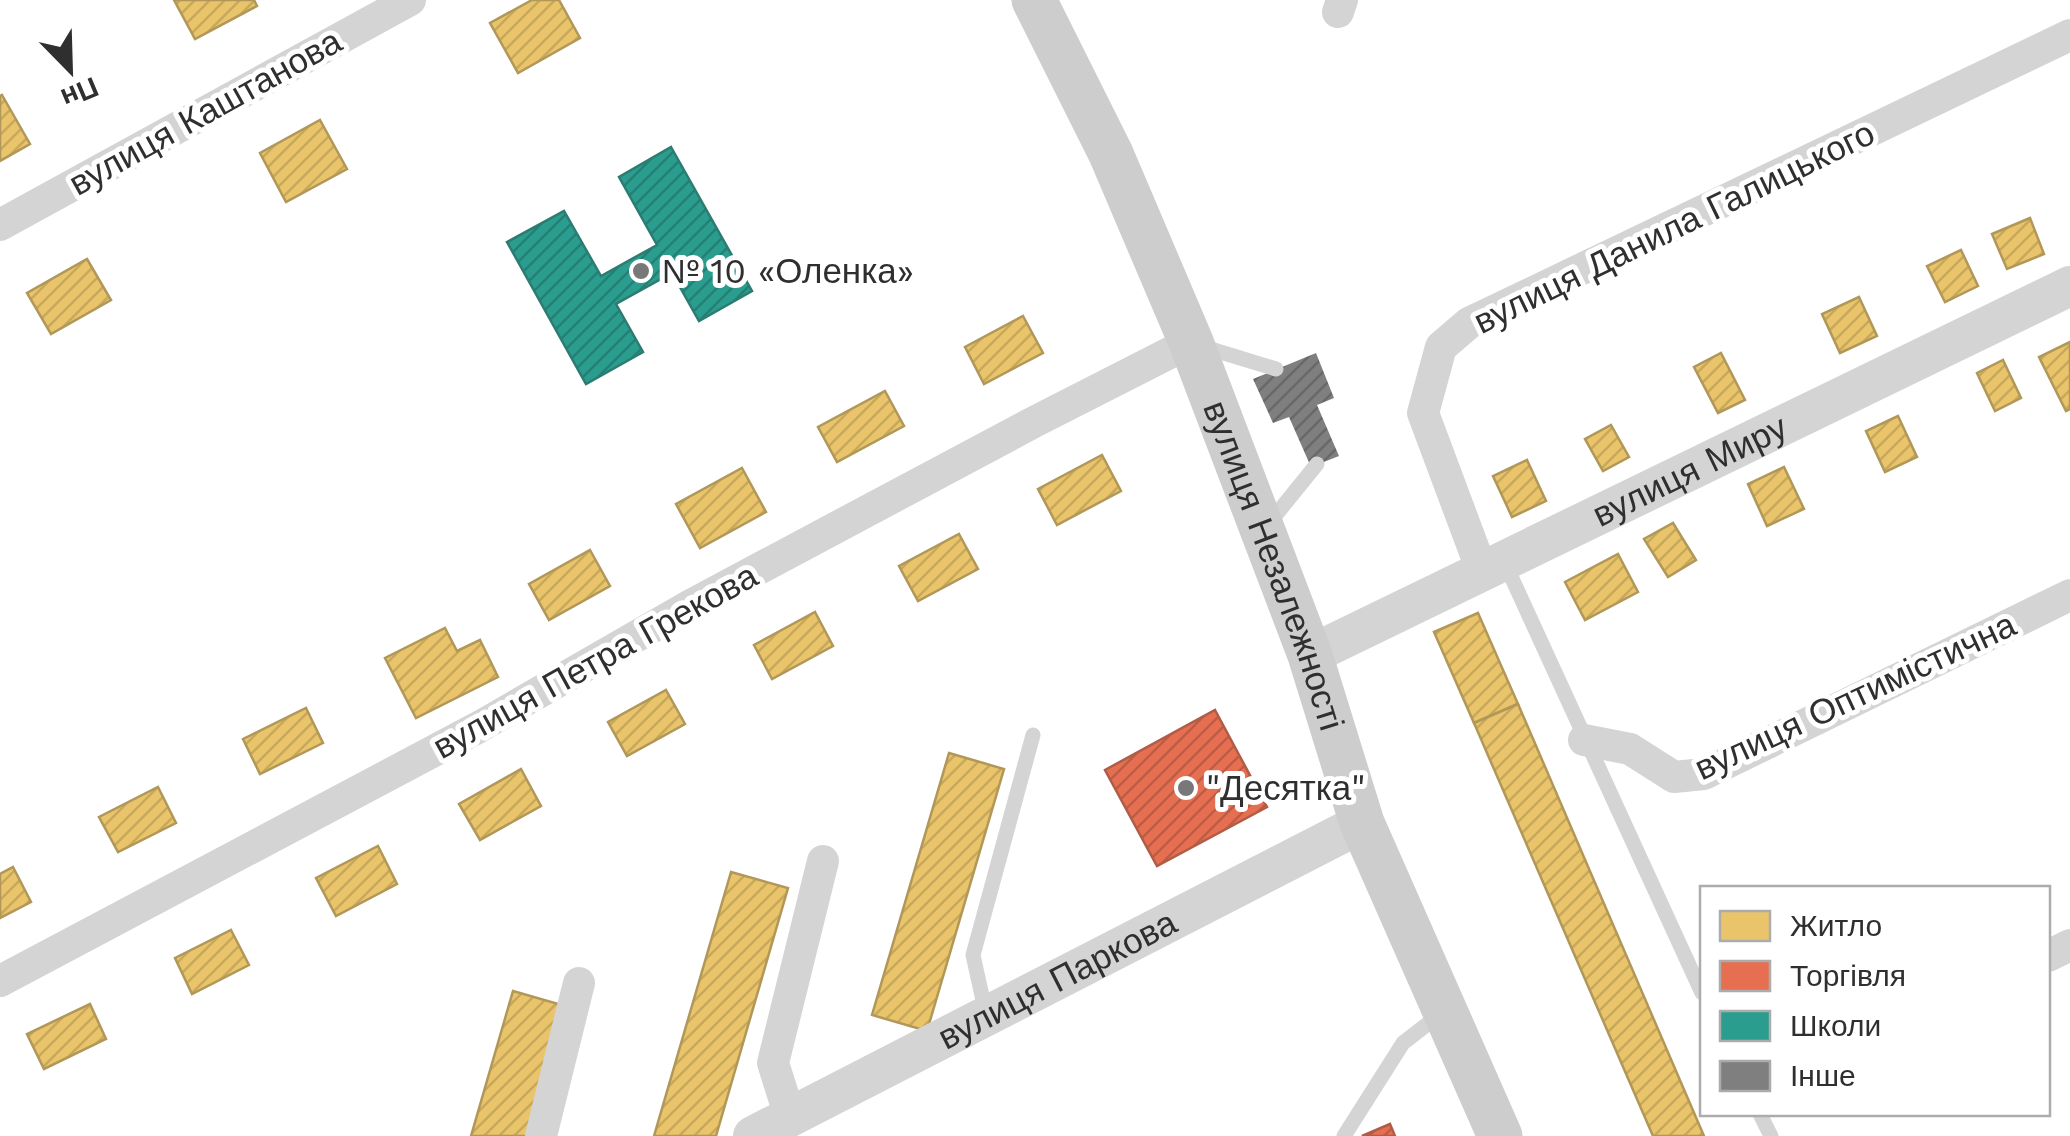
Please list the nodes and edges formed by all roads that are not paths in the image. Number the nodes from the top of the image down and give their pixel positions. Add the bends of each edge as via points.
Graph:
1 (410, 0) edge
2 (1034, 0) edge
3 (2070, 35) edge
4 (0, 225) edge
5 (2070, 286) edge
6 (1191, 342) junction
7 (1276, 370) dead end
8 (1317, 464) dead end
9 (1264, 530) junction
10 (1493, 566) junction
11 (2070, 595) edge
12 (1310, 655) junction
13 (1034, 734) dead end
14 (1584, 740) junction
15 (1362, 823) junction
16 (823, 861) dead end
17 (0, 981) edge
18 (580, 982) dead end
19 (1700, 989) edge
20 (1446, 1009) junction
21 (987, 1018) junction
22 (790, 1117) junction
23 (541, 1136) edge
24 (753, 1136) edge
25 (1344, 1136) edge
26 (1500, 1136) edge

1 - 4 street, вулиця Каштанова
2 - 6 main road, вулиця Незалежності
3 - 10 street, вулиця Данила Галицького via 1469,323 1441,347 1423,413
5 - 10 street, вулиця Миру
6 - 7 lane
6 - 9 main road, вулиця Незалежності
6 - 17 street, вулиця Петра Грекова
8 - 9 lane
9 - 12 main road, вулиця Незалежності
10 - 12 street, вулиця Миру
10 - 14 lane
11 - 14 street, вулиця Оптимістична via 1704,774 1674,777 1630,749
12 - 15 main road, вулиця Незалежності
13 - 21 lane via 974,955
14 - 19 lane
15 - 20 main road, вулиця Незалежності
15 - 21 street, вулиця Паркова
16 - 22 street via 773,1063
18 - 23 street
20 - 25 lane via 1404,1043
20 - 26 main road, вулиця Незалежності
21 - 22 street, вулиця Паркова
22 - 24 street, вулиця Паркова

